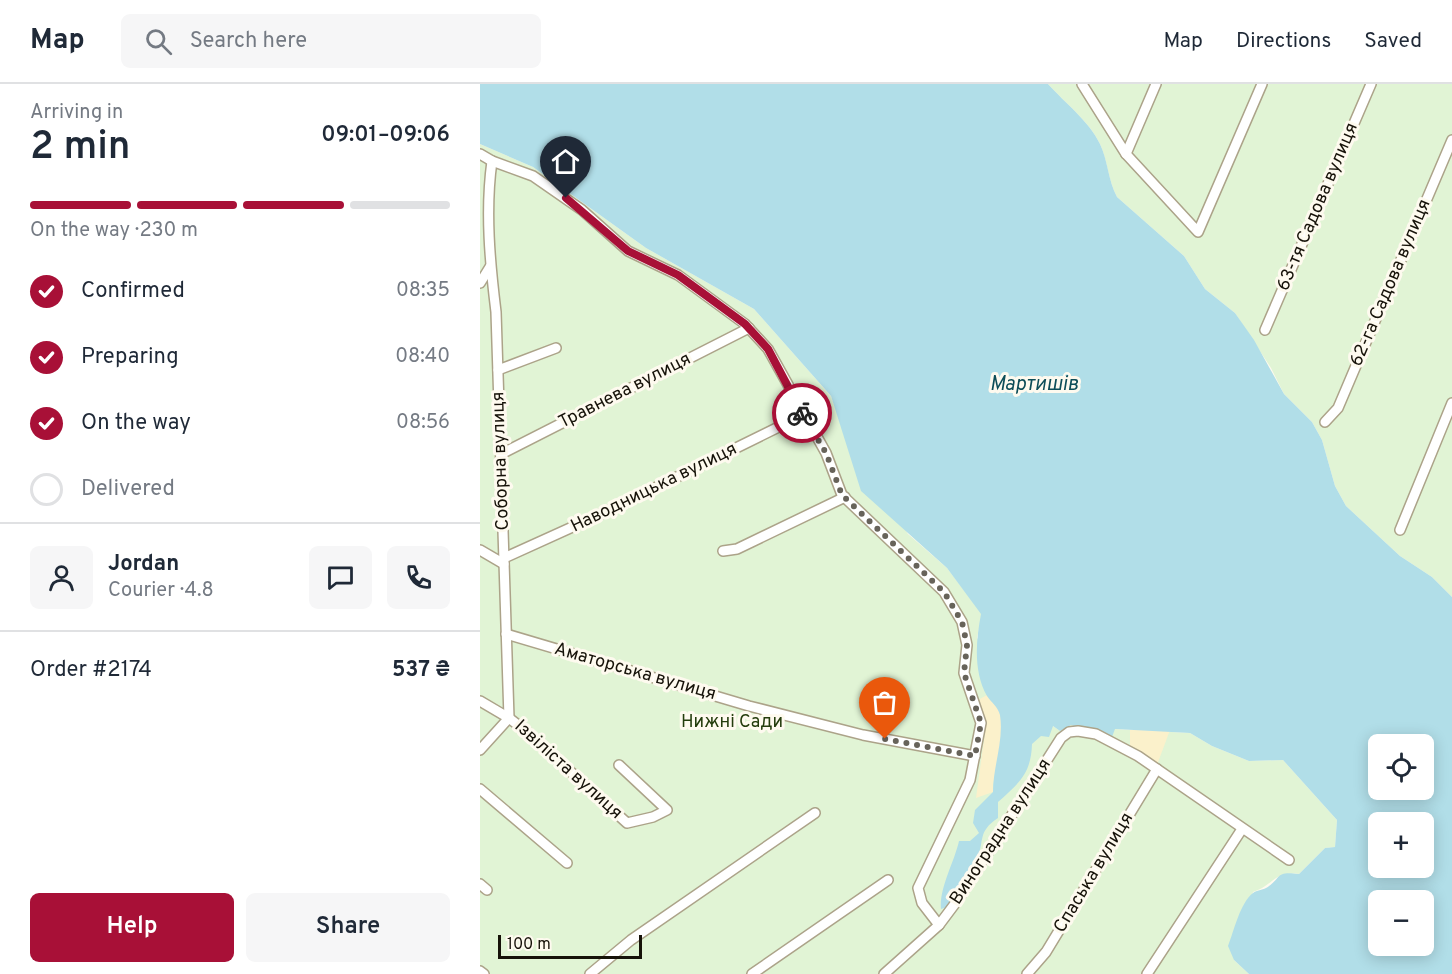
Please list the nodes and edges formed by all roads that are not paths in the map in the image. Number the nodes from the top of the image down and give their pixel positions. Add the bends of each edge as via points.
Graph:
1 (1082, 84) edge
2 (1156, 84) edge
3 (1262, 84) edge
4 (1371, 84) edge
5 (1452, 140) edge
6 (480, 154) edge
7 (1126, 154) junction
8 (492, 161) junction
9 (490, 267) junction
10 (480, 283) edge
11 (749, 328) junction
12 (1265, 330) dead end
13 (556, 348) dead end
14 (498, 370) junction
15 (1452, 403) edge
16 (803, 415) junction
17 (1324, 422) dead end
18 (501, 454) junction
19 (845, 497) junction
20 (1400, 530) dead end
21 (480, 550) edge
22 (723, 551) dead end
23 (504, 561) junction
24 (506, 634) junction
25 (480, 701) edge
26 (509, 718) junction
27 (480, 750) edge
28 (975, 756) junction
29 (619, 765) dead end
30 (1157, 769) junction
31 (480, 789) edge
32 (815, 813) dead end
33 (1242, 829) junction
34 (1289, 860) dead end
35 (567, 863) dead end
36 (888, 880) dead end
37 (939, 925) junction
38 (480, 971) edge
39 (484, 974) edge
40 (590, 974) edge
41 (752, 974) edge
42 (884, 974) edge
43 (1027, 974) edge
44 (1147, 974) edge

1 - 7 street
2 - 7 street
3 - 7 street via 1197,232
4 - 12 street, 63-тя Садова вулиця
5 - 17 street, 62-га Садова вулиця via 1338,408
6 - 8 street
8 - 9 street, Соборна вулиця
8 - 11 street via 533,176 582,210 628,251 678,275
9 - 10 street
9 - 14 street, Соборна вулиця
11 - 16 street via 768,349
11 - 18 street, Травнева вулиця
13 - 14 street
14 - 18 street, Соборна вулиця
15 - 20 street
16 - 19 street via 826,453
16 - 23 street, Наводницька вулиця
18 - 23 street, Соборна вулиця
19 - 22 street via 737,549
19 - 28 street via 944,592 962,622 967,645 964,673 981,723
21 - 23 street
23 - 24 street, Соборна вулиця
24 - 26 street, Соборна вулиця
24 - 28 street, Аматорська вулиця via 749,706 863,735
25 - 26 street
26 - 27 street
26 - 29 street, Ізвіліста вулиця via 627,823 667,810
28 - 37 street via 970,780 918,888 922,903
30 - 33 street
30 - 37 street, Виноградна вулиця via 1096,734 1069,732 1061,738
30 - 43 street, Спаська вулиця via 1046,952
31 - 35 street
32 - 40 street via 631,940
33 - 34 street
33 - 44 street
36 - 41 street
37 - 42 street, Виноградна вулиця
38 - 39 street

